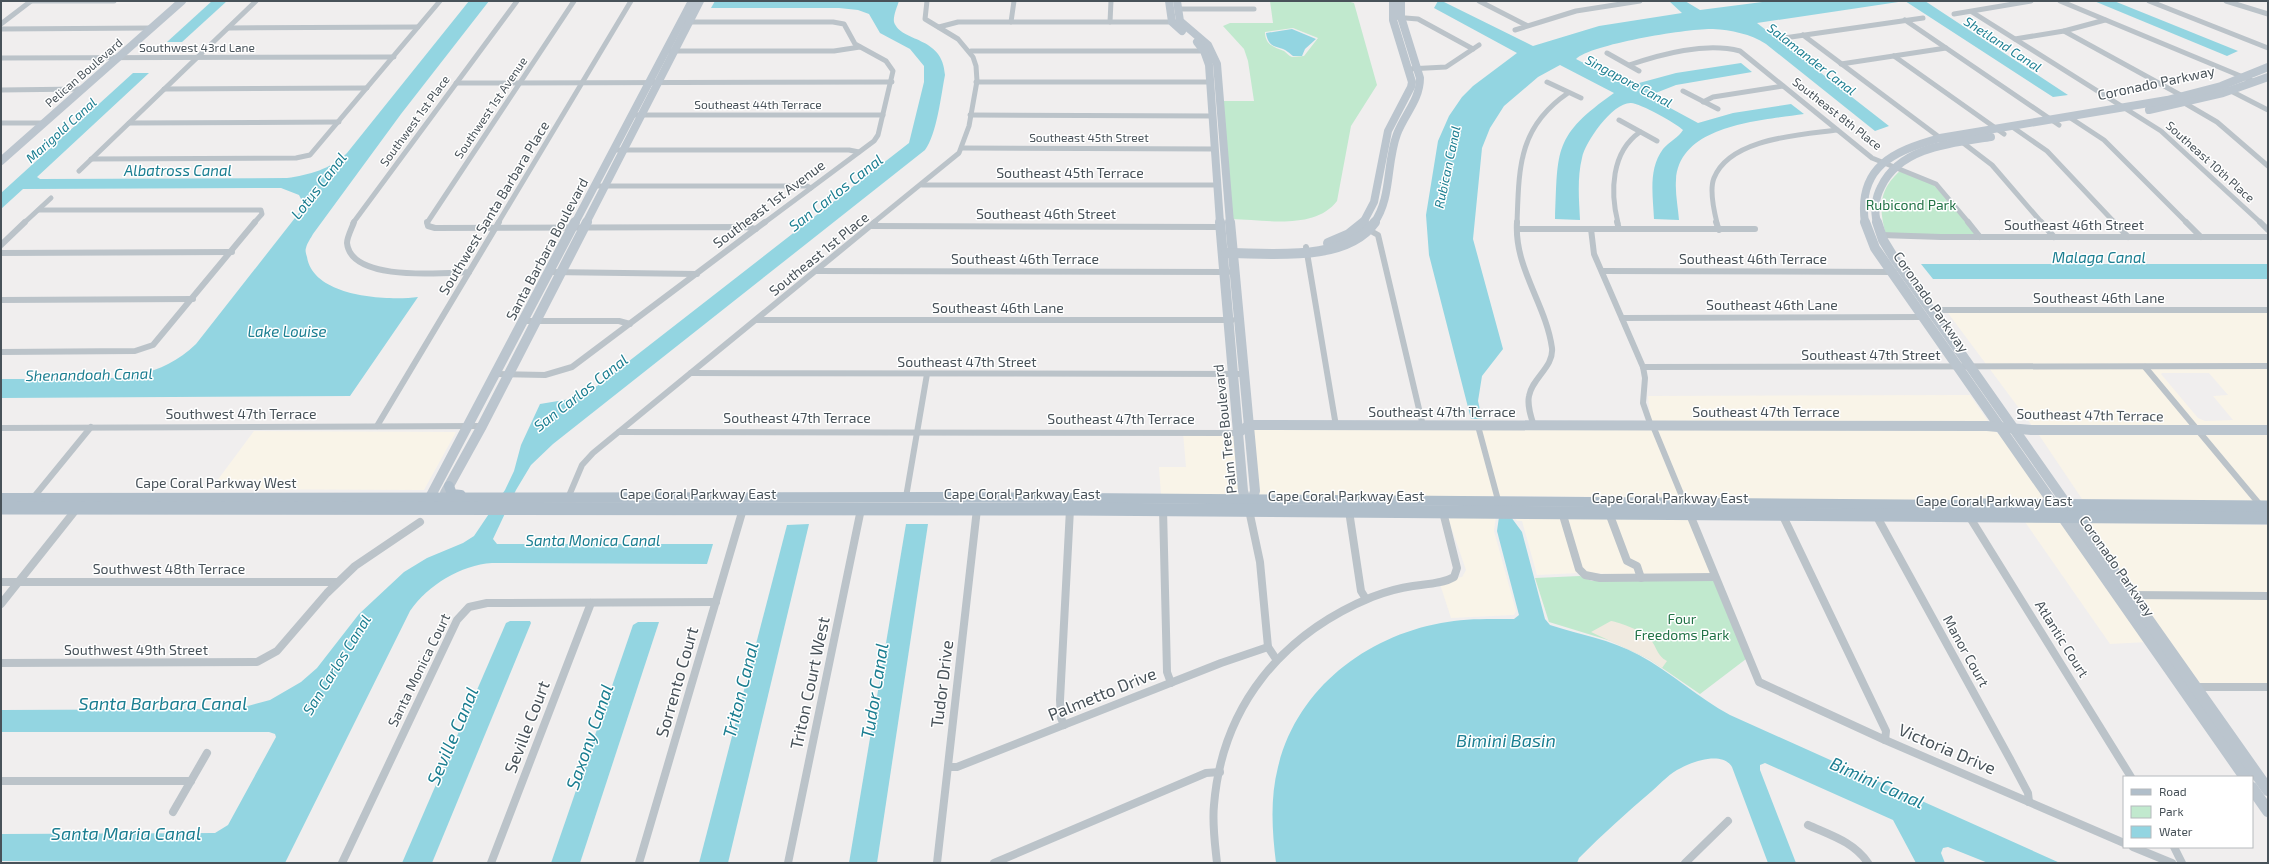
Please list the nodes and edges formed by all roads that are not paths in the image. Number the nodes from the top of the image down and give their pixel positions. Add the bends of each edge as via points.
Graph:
1 (31, 1) edge
2 (114, 1) edge
3 (174, 1) edge
4 (182, 1) edge
5 (256, 1) edge
6 (440, 1) edge
7 (517, 1) edge
8 (574, 1) edge
9 (631, 1) edge
10 (692, 1) edge
11 (700, 1) edge
12 (927, 1) edge
13 (1014, 1) edge
14 (1111, 1) edge
15 (1169, 1) edge
16 (1177, 1) edge
17 (1234, 1) edge
18 (1393, 1) edge
19 (1401, 1) edge
20 (1640, 1) edge
21 (2031, 1) edge
22 (2060, 1) edge
23 (2149, 1) edge
24 (2226, 1) edge
25 (1483, 2) edge
26 (1169, 9) junction
27 (1177, 9) junction
28 (1235, 9) junction
29 (1254, 9) dead end
30 (1972, 12) junction
31 (1954, 14) dead end
32 (2268, 14) edge
33 (1397, 17) junction
34 (1922, 18) dead end
35 (1905, 20) junction
36 (2104, 20) junction
37 (685, 22) junction
38 (1011, 22) junction
39 (1110, 22) junction
40 (1172, 22) junction
41 (1181, 23) junction
42 (1, 24) edge
43 (1526, 25) junction
44 (418, 27) junction
45 (939, 27) junction
46 (147, 28) junction
47 (228, 28) junction
48 (1, 29) edge
49 (1515, 30) dead end
50 (2064, 30) junction
51 (1803, 35) junction
52 (1784, 38) dead end
53 (2015, 39) junction
54 (1480, 45) dead end
55 (860, 47) junction
56 (1946, 48) junction
57 (2268, 48) edge
58 (1473, 49) junction
59 (1208, 50) junction
60 (670, 51) junction
61 (970, 51) junction
62 (1607, 53) dead end
63 (1894, 56) junction
64 (394, 57) junction
65 (1, 58) edge
66 (109, 58) junction
67 (118, 58) junction
68 (196, 58) junction
69 (1842, 64) junction
70 (1630, 65) junction
71 (1412, 69) junction
72 (2267, 69) edge
73 (1639, 71) dead end
74 (2268, 77) edge
75 (2244, 78) junction
76 (582, 82) junction
77 (654, 82) junction
78 (892, 82) junction
79 (976, 82) junction
80 (1210, 82) junction
81 (1218, 82) junction
82 (1547, 82) dead end
83 (2255, 82) junction
84 (456, 83) junction
85 (519, 83) junction
86 (1783, 86) junction
87 (2221, 86) junction
88 (367, 88) junction
89 (74, 89) junction
90 (82, 89) junction
91 (164, 89) junction
92 (1, 90) edge
93 (1683, 91) dead end
94 (2231, 91) junction
95 (1568, 93) junction
96 (1581, 98) dead end
97 (2184, 100) junction
98 (1703, 102) junction
99 (2124, 108) junction
100 (1718, 109) dead end
101 (2268, 110) edge
102 (2133, 113) junction
103 (632, 115) junction
104 (641, 115) junction
105 (883, 115) junction
106 (970, 115) junction
107 (1212, 116) junction
108 (1221, 116) junction
109 (2069, 117) junction
110 (1619, 120) dead end
111 (2051, 120) junction
112 (339, 122) junction
113 (2077, 122) junction
114 (1, 123) edge
115 (35, 123) junction
116 (44, 123) junction
117 (128, 123) junction
118 (2059, 125) junction
119 (2011, 126) junction
120 (1996, 129) junction
121 (1837, 130) junction
122 (1640, 132) junction
123 (2019, 132) junction
124 (2004, 134) junction
125 (1953, 136) junction
126 (1386, 137) junction
127 (1395, 138) junction
128 (1940, 138) junction
129 (1657, 141) dead end
130 (1961, 142) junction
131 (1948, 144) junction
132 (962, 148) junction
133 (1215, 149) junction
134 (1224, 149) junction
135 (614, 150) junction
136 (623, 150) junction
137 (860, 152) junction
138 (1, 158) edge
139 (91, 159) junction
140 (1883, 163) junction
141 (1380, 164) junction
142 (1389, 165) junction
143 (1896, 166) junction
144 (2268, 166) edge
145 (78, 171) dead end
146 (922, 185) junction
147 (1218, 185) junction
148 (1227, 185) junction
149 (595, 186) junction
150 (605, 186) junction
151 (811, 188) junction
152 (51, 198) dead end
153 (39, 210) junction
154 (872, 226) junction
155 (574, 227) junction
156 (584, 227) junction
157 (1220, 227) junction
158 (1230, 227) junction
159 (496, 228) junction
160 (756, 229) junction
161 (1517, 229) junction
162 (1591, 229) junction
163 (1619, 229) junction
164 (1756, 229) dead end
165 (1369, 230) junction
166 (1719, 230) junction
167 (2268, 230) edge
168 (1353, 232) junction
169 (1881, 235) junction
170 (1980, 237) junction
171 (2054, 237) junction
172 (2128, 237) junction
173 (2201, 237) junction
174 (2268, 237) edge
175 (1, 245) edge
176 (1222, 250) junction
177 (1232, 250) junction
178 (1307, 250) junction
179 (232, 252) junction
180 (1, 253) edge
181 (816, 271) junction
182 (1602, 271) junction
183 (469, 272) junction
184 (550, 272) junction
185 (561, 272) junction
186 (1224, 272) junction
187 (1234, 272) junction
188 (1891, 272) junction
189 (1903, 272) junction
190 (697, 274) junction
191 (1, 300) edge
192 (193, 300) junction
193 (1930, 310) junction
194 (2266, 312) edge
195 (1922, 317) junction
196 (1622, 318) junction
197 (756, 320) junction
198 (1228, 320) junction
199 (1239, 320) junction
200 (525, 321) junction
201 (536, 321) junction
202 (630, 324) junction
203 (1949, 336) junction
204 (1, 352) edge
205 (2268, 366) edge
206 (1643, 367) junction
207 (1957, 367) junction
208 (1970, 367) junction
209 (2145, 367) junction
210 (691, 373) junction
211 (497, 374) junction
212 (508, 374) junction
213 (927, 374) junction
214 (1238, 374) junction
215 (1248, 425) junction
216 (377, 426) junction
217 (469, 426) junction
218 (482, 426) junction
219 (1336, 426) junction
220 (1423, 426) junction
221 (1478, 426) junction
222 (1534, 426) junction
223 (1652, 426) junction
224 (91, 427) junction
225 (1999, 427) junction
226 (1, 428) edge
227 (2014, 428) junction
228 (2197, 430) junction
229 (2268, 430) edge
230 (619, 432) junction
231 (917, 432) junction
232 (1238, 433) junction
233 (449, 486) junction
234 (497, 496) junction
235 (906, 497) junction
236 (1, 498) edge
237 (33, 498) junction
238 (166, 498) junction
239 (289, 498) junction
240 (568, 498) junction
241 (1249, 498) junction
242 (1498, 500) junction
243 (1527, 500) junction
244 (514, 501) junction
245 (1684, 502) junction
246 (1, 503) edge
247 (433, 503) junction
248 (744, 503) junction
249 (942, 503) junction
250 (2054, 505) junction
251 (2069, 506) junction
252 (78, 507) junction
253 (200, 507) junction
254 (2265, 507) edge
255 (1, 508) edge
256 (861, 509) junction
257 (977, 509) junction
258 (1070, 509) junction
259 (1163, 510) junction
260 (1249, 510) junction
261 (1348, 511) junction
262 (1443, 512) junction
263 (1562, 512) junction
264 (1609, 513) junction
265 (1689, 513) junction
266 (1782, 514) junction
267 (1876, 515) junction
268 (1969, 515) junction
269 (2062, 516) junction
270 (2076, 516) junction
271 (2196, 517) junction
272 (2268, 518) edge
273 (420, 522) dead end
274 (1715, 577) junction
275 (1641, 578) junction
276 (1, 582) edge
277 (18, 582) junction
278 (337, 582) junction
279 (2118, 595) junction
280 (2132, 595) junction
281 (2268, 596) edge
282 (1366, 599) junction
283 (716, 602) junction
284 (591, 603) junction
285 (1, 604) edge
286 (1268, 647) junction
287 (1276, 659) junction
288 (1, 663) edge
289 (1170, 683) junction
290 (2182, 687) junction
291 (2196, 687) junction
292 (2268, 687) edge
293 (1064, 725) junction
294 (1886, 740) junction
295 (208, 753) dead end
296 (948, 767) junction
297 (1220, 772) junction
298 (2130, 776) edge
299 (2243, 776) edge
300 (1, 781) edge
301 (191, 781) junction
302 (2253, 789) edge
303 (2268, 790) edge
304 (2029, 802) junction
305 (2268, 811) edge
306 (173, 812) dead end
307 (1728, 821) dead end
308 (1808, 825) dead end
309 (2123, 843) edge
310 (2135, 848) edge
311 (2174, 848) edge
312 (1691, 861) edge
313 (342, 863) edge
314 (491, 863) edge
315 (639, 863) edge
316 (788, 863) edge
317 (937, 863) edge
318 (994, 863) edge
319 (1217, 863) edge
320 (1868, 863) edge
321 (2172, 863) edge
322 (2182, 863) edge

1 - 2 street
1 - 42 street
3 - 46 street, Pelican Boulevard
4 - 46 street, Pelican Boulevard
5 - 47 street
6 - 44 street
7 - 84 street, Southwest 1st Place
8 - 85 street, Southwest 1st Avenue
9 - 76 street, Southwest Santa Barbara Place
10 - 37 street, Santa Barbara Boulevard
11 - 37 street, Santa Barbara Boulevard
12 - 45 street, Southeast 1st Place via 924,17
13 - 38 street
14 - 39 street
15 - 26 street
16 - 27 street
17 - 28 street
18 - 33 street
19 - 33 street
20 - 43 street via 1576,11
21 - 30 street
22 - 36 street
23 - 57 street
24 - 32 street
25 - 43 street
26 - 27 street
26 - 40 street
27 - 28 street
27 - 41 street
28 - 29 street
30 - 31 street
30 - 53 street, Southeast 10th Place
33 - 58 street via 1418,19
33 - 71 street
34 - 35 street
35 - 51 street
35 - 56 street
36 - 50 street
36 - 75 street
37 - 55 street, Southeast 1st Avenue via 840,23 844,24 851,40
37 - 60 street, Santa Barbara Boulevard
38 - 39 street
38 - 45 street via 953,22
39 - 40 street
40 - 41 street
40 - 59 street, Palm Tree Boulevard
41 - 59 street, Palm Tree Boulevard via 1201,38
43 - 49 street
44 - 47 street
44 - 64 street
45 - 61 street, Southeast 1st Place via 959,39
46 - 48 street
46 - 66 street, Pelican Boulevard
46 - 67 street, Pelican Boulevard
47 - 68 street
50 - 53 street
50 - 97 street
51 - 52 street
51 - 69 street
53 - 99 street, Southeast 10th Place
54 - 58 street
55 - 60 street via 834,51
55 - 78 street, Southeast 1st Avenue via 889,63 894,70
56 - 63 street
56 - 111 street
58 - 71 street via 1446,67
59 - 61 street
59 - 80 street, Palm Tree Boulevard
59 - 81 street, Palm Tree Boulevard via 1217,64
60 - 77 street, Santa Barbara Boulevard
61 - 79 street, Southeast 1st Place via 976,64
62 - 70 street
63 - 69 street
63 - 120 street
64 - 68 street, Southwest 43rd Lane
64 - 88 street
65 - 66 street, Southwest 43rd Lane
66 - 67 street, Southwest 43rd Lane
66 - 89 street, Pelican Boulevard
67 - 68 street, Southwest 43rd Lane
67 - 90 street, Pelican Boulevard
68 - 91 street
69 - 128 street
70 - 73 street
70 - 86 street, Southeast 8th Place via 1669,55 1725,47 1735,49
71 - 126 street via 1411,90 1396,113
71 - 127 street via 1421,83 1420,92 1402,120
72 - 75 street, Coronado Parkway
74 - 83 street, Coronado Parkway
75 - 83 street
75 - 87 street, Coronado Parkway
76 - 77 street
76 - 85 street
76 - 159 street, Southwest Santa Barbara Place
77 - 78 street
77 - 103 street, Santa Barbara Boulevard
77 - 104 street, Santa Barbara Boulevard
78 - 105 street, Southeast 1st Avenue
79 - 80 street
79 - 106 street, Southeast 1st Place
80 - 81 street
80 - 107 street, Palm Tree Boulevard
81 - 108 street, Palm Tree Boulevard
82 - 95 street
83 - 94 street, Coronado Parkway
84 - 85 street
84 - 183 street, Southwest 1st Place via 352,226 347,242 348,249 355,258 369,267 393,272
85 - 159 street, Southwest 1st Avenue via 427,223 428,226 435,228
86 - 98 street via 1713,97
86 - 121 street, Southeast 8th Place
87 - 94 street
87 - 97 street, Coronado Parkway
88 - 91 street
88 - 112 street
89 - 90 street
89 - 92 street
89 - 115 street, Pelican Boulevard
90 - 116 street, Pelican Boulevard
91 - 117 street
93 - 98 street
94 - 97 street, Coronado Parkway via 2193,101
94 - 101 street
95 - 96 street
95 - 161 street via 1553,103 1539,118 1525,143 1520,170
97 - 99 street, Coronado Parkway via 2175,98
97 - 102 street, Coronado Parkway
97 - 144 street via 2217,122
98 - 100 street
99 - 102 street, Southeast 10th Place
99 - 109 street, Coronado Parkway
102 - 113 street, Coronado Parkway
102 - 167 street, Southeast 10th Place via 2165,134
103 - 104 street, Southeast 44th Terrace
103 - 135 street, Santa Barbara Boulevard
104 - 105 street, Southeast 44th Terrace
104 - 136 street, Santa Barbara Boulevard
105 - 137 street, Southeast 1st Avenue via 876,138
106 - 107 street
106 - 132 street, Southeast 1st Place
107 - 108 street
107 - 133 street, Palm Tree Boulevard
108 - 134 street, Palm Tree Boulevard
109 - 111 street, Coronado Parkway
109 - 113 street
110 - 122 street
111 - 118 street
111 - 119 street, Coronado Parkway
112 - 117 street
112 - 139 street via 314,152 305,157
113 - 118 street, Coronado Parkway
113 - 173 street via 2112,147
114 - 115 street
115 - 116 street
115 - 138 street, Pelican Boulevard
116 - 138 street, Pelican Boulevard
117 - 139 street
118 - 123 street, Coronado Parkway
119 - 120 street, Coronado Parkway
119 - 123 street
120 - 124 street
120 - 125 street, Coronado Parkway
121 - 140 street, Southeast 8th Place via 1872,158
121 - 166 street via 1756,144 1726,160 1718,170 1713,184
122 - 129 street
122 - 163 street via 1629,139 1616,165 1616,212
123 - 124 street, Coronado Parkway
123 - 172 street via 2048,151
124 - 130 street, Coronado Parkway
125 - 128 street, Coronado Parkway
125 - 130 street
126 - 127 street
126 - 141 street
127 - 142 street
128 - 131 street
128 - 140 street, Coronado Parkway via 1910,147
130 - 131 street, Coronado Parkway
130 - 171 street via 1992,165
131 - 143 street, Coronado Parkway via 1924,151
132 - 133 street, Southeast 45th Street
132 - 146 street, Southeast 1st Place via 952,160
133 - 134 street
133 - 147 street, Palm Tree Boulevard
134 - 148 street, Palm Tree Boulevard
135 - 136 street
135 - 149 street, Santa Barbara Boulevard
136 - 137 street
136 - 150 street, Santa Barbara Boulevard
137 - 151 street, Southeast 1st Avenue
139 - 145 street
140 - 143 street, Southeast 8th Place
140 - 188 street, Coronado Parkway via 1868,180 1862,209 1871,240
141 - 142 street
141 - 168 street via 1371,212
142 - 165 street via 1380,212
143 - 169 street, Coronado Parkway via 1882,182 1876,199 1875,216
143 - 170 street, Southeast 8th Place via 1940,187
146 - 147 street, Southeast 45th Terrace
146 - 154 street, Southeast 1st Place
147 - 148 street
147 - 157 street, Palm Tree Boulevard
148 - 158 street, Palm Tree Boulevard
149 - 150 street
149 - 155 street, Santa Barbara Boulevard
150 - 151 street
150 - 156 street, Santa Barbara Boulevard
151 - 160 street, Southeast 1st Avenue
152 - 153 street
153 - 175 street
153 - 179 street via 261,210 260,218
154 - 157 street, Southeast 46th Street
154 - 181 street, Southeast 1st Place
155 - 156 street
155 - 159 street
155 - 184 street, Santa Barbara Boulevard
156 - 160 street
156 - 185 street, Santa Barbara Boulevard
157 - 158 street
157 - 176 street, Palm Tree Boulevard
158 - 177 street, Palm Tree Boulevard
159 - 183 street, Southwest Santa Barbara Place
160 - 190 street, Southeast 1st Avenue
161 - 162 street
161 - 222 street via 1519,252 1552,349 1550,364 1532,386 1529,396
162 - 163 street
162 - 182 street via 1594,254
163 - 166 street
164 - 166 street
165 - 168 street
165 - 178 street via 1344,245
165 - 220 street via 1378,236
168 - 178 street via 1337,241
169 - 170 street, Southeast 46th Street
169 - 189 street, Coronado Parkway
170 - 171 street, Southeast 46th Street
171 - 172 street, Southeast 46th Street
172 - 173 street, Southeast 46th Street
173 - 174 street, Southeast 46th Street
176 - 177 street
176 - 186 street, Palm Tree Boulevard
177 - 178 street
177 - 187 street, Palm Tree Boulevard
178 - 219 street
179 - 180 street
179 - 192 street
181 - 186 street, Southeast 46th Terrace
181 - 197 street, Southeast 1st Place
182 - 188 street, Southeast 46th Terrace
182 - 196 street
183 - 216 street, Southwest Santa Barbara Place
184 - 185 street
184 - 200 street, Santa Barbara Boulevard
185 - 190 street
185 - 201 street, Santa Barbara Boulevard
186 - 187 street, Southeast 46th Terrace
186 - 198 street, Palm Tree Boulevard
187 - 199 street, Palm Tree Boulevard
188 - 189 street, Southeast 46th Terrace
188 - 195 street, Coronado Parkway
189 - 193 street, Coronado Parkway
190 - 202 street, Southeast 1st Avenue
191 - 192 street
192 - 204 street via 158,341 144,349
193 - 194 street, Southeast 46th Lane
193 - 203 street, Coronado Parkway
195 - 196 street, Southeast 46th Lane
195 - 203 street via 1933,321
195 - 207 street, Coronado Parkway
196 - 206 street
197 - 198 street, Southeast 46th Lane
197 - 210 street, Southeast 1st Place
198 - 199 street, Southeast 46th Lane
198 - 214 street, Palm Tree Boulevard
199 - 214 street, Palm Tree Boulevard
200 - 201 street
200 - 211 street, Santa Barbara Boulevard
201 - 202 street via 619,321
201 - 212 street, Santa Barbara Boulevard
202 - 212 street, Southeast 1st Avenue via 559,374
203 - 208 street, Coronado Parkway
205 - 209 street, Southeast 47th Street
206 - 207 street, Southeast 47th Street
206 - 223 street via 1643,403
207 - 208 street, Southeast 47th Street
207 - 225 street, Coronado Parkway
208 - 209 street, Southeast 47th Street
208 - 227 street, Coronado Parkway
209 - 228 street
210 - 213 street, Southeast 47th Street
210 - 230 street, Southeast 1st Place
211 - 212 street
211 - 217 street, Santa Barbara Boulevard
212 - 218 street, Santa Barbara Boulevard
213 - 214 street, Southeast 47th Street
213 - 231 street
214 - 215 street, Palm Tree Boulevard
214 - 232 street, Palm Tree Boulevard
215 - 219 street, Southeast 47th Terrace
215 - 232 street
215 - 241 street, Palm Tree Boulevard via 1255,491
216 - 217 street, Southwest 47th Terrace
216 - 224 street, Southwest 47th Terrace
217 - 218 street, Southwest 47th Terrace
217 - 247 street, Santa Barbara Boulevard
218 - 233 street, Santa Barbara Boulevard
219 - 220 street, Southeast 47th Terrace
220 - 221 street, Southeast 47th Terrace
221 - 222 street, Southeast 47th Terrace
221 - 242 street
222 - 223 street, Southeast 47th Terrace
223 - 225 street, Southeast 47th Terrace
223 - 245 street
224 - 226 street, Southwest 47th Terrace
224 - 237 street
225 - 227 street, Southeast 47th Terrace
225 - 250 street, Coronado Parkway
227 - 228 street, Southeast 47th Terrace
227 - 251 street, Coronado Parkway
228 - 229 street, Southeast 47th Terrace
228 - 254 street
230 - 231 street, Southeast 47th Terrace
230 - 240 street, Southeast 1st Place via 586,460
231 - 232 street, Southeast 47th Terrace
231 - 235 street
232 - 241 street, Palm Tree Boulevard via 1243,491
233 - 234 main road via 449,492 456,495
233 - 247 street, Santa Barbara Boulevard
234 - 244 main road, Cape Coral Parkway East
234 - 247 main road, Cape Coral Parkway East
235 - 248 main road, Cape Coral Parkway East via 820,497 802,502
235 - 249 main road, Cape Coral Parkway East
236 - 237 main road, Cape Coral Parkway West
237 - 238 main road, Cape Coral Parkway West
237 - 246 main road via 22,503
238 - 239 main road, Cape Coral Parkway West
238 - 252 main road via 154,502 91,503
239 - 247 main road, Cape Coral Parkway West
239 - 253 main road via 274,504 218,504
240 - 244 main road, Cape Coral Parkway East
240 - 248 main road, Cape Coral Parkway East
241 - 242 main road, Cape Coral Parkway East
241 - 249 main road, Cape Coral Parkway East via 1021,498 1018,503
241 - 260 street, Palm Tree Boulevard
242 - 243 main road, Cape Coral Parkway East
243 - 245 main road, Cape Coral Parkway East
243 - 262 main road via 1510,505 1451,505 1444,507
244 - 247 main road, Cape Coral Parkway East via 490,509
244 - 248 main road, Cape Coral Parkway East via 676,509
245 - 250 main road, Cape Coral Parkway East
245 - 265 street
247 - 253 main road, Cape Coral Parkway West
248 - 256 main road, Cape Coral Parkway East
248 - 283 street, Sorrento Court
249 - 256 main road, Cape Coral Parkway East
249 - 257 main road, Cape Coral Parkway East
250 - 251 main road, Cape Coral Parkway East
250 - 269 street, Coronado Parkway
251 - 254 main road, Cape Coral Parkway East
251 - 270 street, Coronado Parkway
252 - 253 main road, Cape Coral Parkway West
252 - 255 main road, Cape Coral Parkway West
252 - 277 street
254 - 271 main road via 2258,511 2205,512
256 - 316 street, Triton Court West
257 - 258 main road, Cape Coral Parkway East
257 - 296 street, Tudor Drive
258 - 259 main road, Cape Coral Parkway East
258 - 293 street via 1060,700
259 - 260 main road, Cape Coral Parkway East
259 - 289 street via 1166,666
260 - 261 main road, Cape Coral Parkway East
260 - 286 street via 1260,562
261 - 262 main road, Cape Coral Parkway East
261 - 282 street via 1362,591
262 - 263 main road, Cape Coral Parkway East
262 - 282 street via 1457,568 1456,575 1452,579 1399,589
263 - 264 main road, Cape Coral Parkway East
263 - 275 street via 1579,569 1584,574 1600,578
264 - 265 main road, Cape Coral Parkway East
264 - 275 street via 1627,561 1637,566
265 - 266 main road, Cape Coral Parkway East
265 - 274 street
266 - 267 main road, Cape Coral Parkway East
266 - 294 street via 1886,731
267 - 268 main road, Cape Coral Parkway East
267 - 304 street, Manor Court via 2010,759 2028,793
268 - 269 main road, Cape Coral Parkway East
268 - 298 street, Atlantic Court
269 - 270 main road, Cape Coral Parkway East
269 - 279 street, Coronado Parkway
270 - 271 main road, Cape Coral Parkway East
270 - 280 street, Coronado Parkway
271 - 272 main road, Cape Coral Parkway East
273 - 278 street via 373,552
274 - 275 street
274 - 294 street, Victoria Drive via 1759,682
276 - 277 street, Southwest 48th Terrace
277 - 278 street, Southwest 48th Terrace
277 - 285 street
278 - 288 street, Southwest 49th Street via 277,651 270,657 248,663
279 - 280 street
279 - 290 street, Coronado Parkway
280 - 281 street
280 - 291 street, Coronado Parkway
282 - 287 street via 1338,612 1313,628
283 - 284 street, Santa Monica Court
283 - 315 street, Sorrento Court
284 - 313 street, Santa Monica Court via 478,604 461,613
284 - 314 street, Seville Court
286 - 287 street
286 - 289 street, Palmetto Drive
287 - 297 street via 1238,716 1226,745
289 - 293 street, Palmetto Drive
290 - 291 street
290 - 299 street, Coronado Parkway
291 - 292 street
291 - 303 street, Coronado Parkway
293 - 296 street, Palmetto Drive via 957,767
294 - 304 street, Victoria Drive
295 - 301 street
296 - 317 street, Tudor Drive
297 - 318 street via 1206,773
297 - 319 street via 1215,794 1214,820
300 - 301 street
301 - 306 street
302 - 305 street
304 - 309 street, Victoria Drive
307 - 312 street
308 - 320 street via 1851,846 1863,855
310 - 321 street
311 - 322 street

